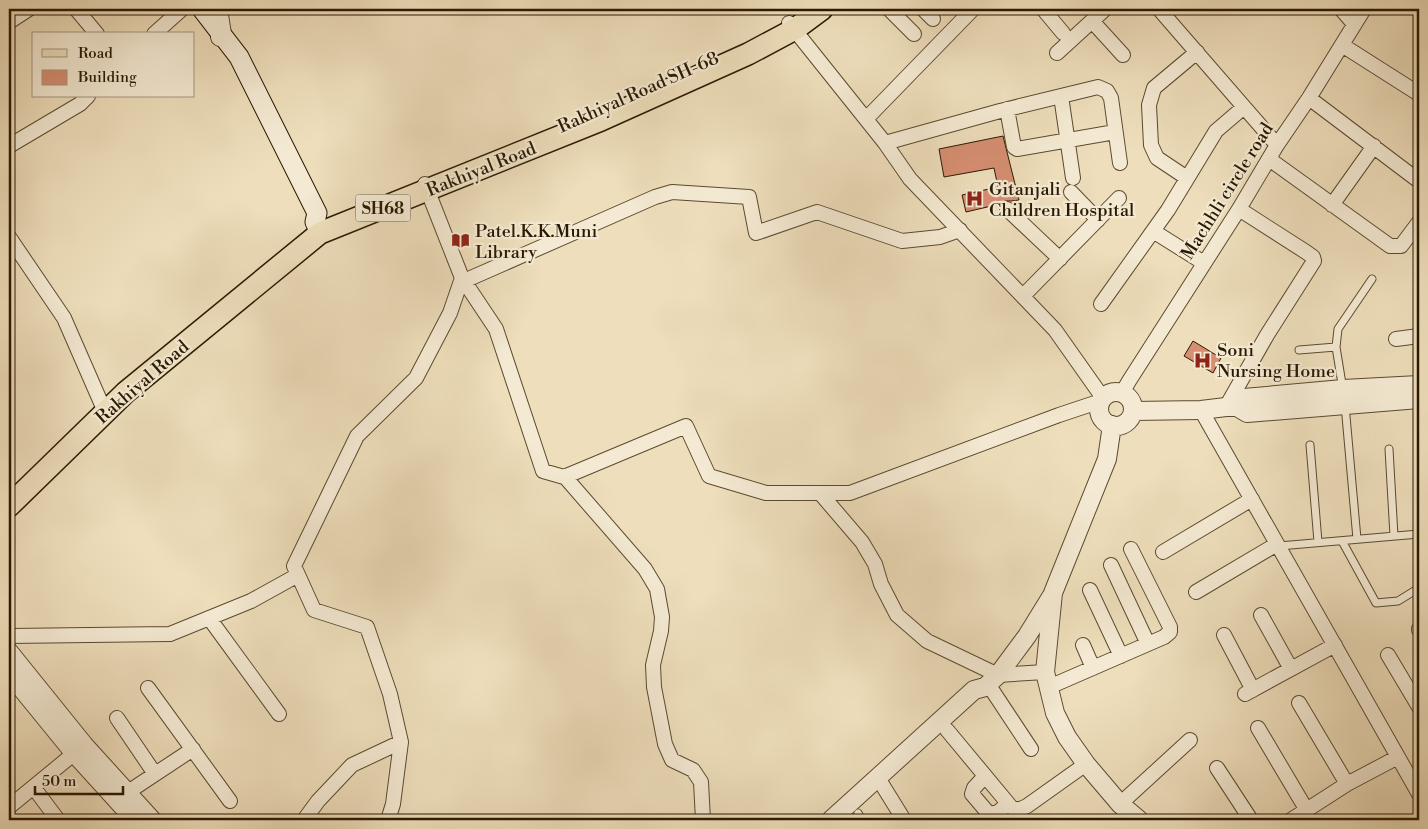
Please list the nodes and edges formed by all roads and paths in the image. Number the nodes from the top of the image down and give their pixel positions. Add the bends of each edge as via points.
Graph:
1 (29, 9) edge
2 (76, 9) edge
3 (182, 9) edge
4 (189, 9) edge
5 (202, 9) edge
6 (218, 9) edge
7 (806, 9) edge
8 (822, 9) edge
9 (889, 9) edge
10 (923, 9) edge
11 (973, 9) edge
12 (1043, 9) edge
13 (1105, 9) edge
14 (1159, 9) edge
15 (1341, 9) edge
16 (1364, 9) edge
17 (933, 19) dead end
18 (1092, 21) junction
19 (9, 22) edge
20 (1354, 24) junction
21 (792, 26) junction
22 (95, 32) edge
23 (156, 32) edge
24 (1064, 33) dead end
25 (914, 34) dead end
26 (219, 38) junction
27 (1342, 45) junction
28 (1057, 52) dead end
29 (1197, 52) junction
30 (1123, 54) dead end
31 (1419, 94) edge
32 (1061, 96) junction
33 (86, 98) edge
34 (1309, 98) junction
35 (1244, 107) junction
36 (1007, 109) junction
37 (866, 119) junction
38 (1116, 132) junction
39 (1066, 140) junction
40 (885, 143) junction
41 (1277, 145) junction
42 (9, 146) edge
43 (1374, 146) junction
44 (1270, 160) junction
45 (1120, 163) dead end
46 (1073, 178) dead end
47 (1187, 178) junction
48 (1419, 181) edge
49 (426, 185) junction
50 (1071, 192) dead end
51 (1119, 198) dead end
52 (1332, 205) junction
53 (1007, 209) dead end
54 (1239, 209) junction
55 (1098, 220) junction
56 (1419, 222) edge
57 (318, 228) junction
58 (960, 230) junction
59 (1153, 230) junction
60 (9, 237) edge
61 (1060, 259) junction
62 (1204, 263) junction
63 (463, 279) junction
64 (1372, 279) dead end
65 (1023, 296) junction
66 (1101, 304) dead end
67 (1419, 336) edge
68 (1396, 340) dead end
69 (1336, 347) junction
70 (1300, 350) dead end
71 (1419, 385) edge
72 (1122, 393) junction
73 (1344, 397) junction
74 (1419, 399) edge
75 (1102, 400) junction
76 (1231, 407) junction
77 (105, 408) junction
78 (1201, 410) junction
79 (1133, 411) junction
80 (1112, 425) junction
81 (1310, 445) dead end
82 (1389, 449) dead end
83 (565, 476) junction
84 (820, 493) junction
85 (9, 494) edge
86 (1252, 499) junction
87 (1419, 534) edge
88 (1394, 536) junction
89 (1357, 539) junction
90 (1342, 541) junction
91 (1318, 542) junction
92 (1278, 545) junction
93 (1131, 549) dead end
94 (1163, 552) dead end
95 (1111, 565) dead end
96 (298, 575) junction
97 (1419, 588) edge
98 (1090, 590) dead end
99 (1196, 592) dead end
100 (1053, 593) junction
101 (1262, 615) dead end
102 (208, 618) junction
103 (9, 636) edge
104 (1224, 636) dead end
105 (1148, 644) junction
106 (1083, 645) dead end
107 (1335, 645) junction
108 (9, 652) edge
109 (1388, 655) dead end
110 (1121, 656) junction
111 (1092, 668) junction
112 (1291, 669) junction
113 (9, 673) edge
114 (1047, 679) junction
115 (990, 682) junction
116 (148, 688) dead end
117 (1299, 703) dead end
118 (1419, 707) edge
119 (279, 714) dead end
120 (117, 718) dead end
121 (1258, 728) dead end
122 (947, 730) junction
123 (1190, 740) dead end
124 (401, 742) junction
125 (193, 749) junction
126 (1031, 749) dead end
127 (80, 750) junction
128 (1398, 757) junction
129 (1086, 764) junction
130 (1217, 768) dead end
131 (155, 774) junction
132 (985, 776) junction
133 (881, 783) junction
134 (1347, 784) junction
135 (34, 788) junction
136 (1419, 794) edge
137 (121, 796) junction
138 (230, 801) dead end
139 (1008, 804) junction
140 (9, 806) edge
141 (1306, 809) junction
142 (1128, 814) edge
143 (857, 818) edge
144 (58, 820) edge
145 (135, 820) edge
146 (152, 820) edge
147 (304, 820) edge
148 (388, 820) edge
149 (703, 820) edge
150 (831, 820) edge
151 (904, 820) edge
152 (1251, 820) edge
153 (1291, 820) edge

1 - 19 street
2 - 22 street
3 - 23 street
4 - 26 main road
5 - 26 main road
6 - 26 street
7 - 21 main road, SH68
8 - 21 main road, Rakhiyal Road / SH68
9 - 25 street
10 - 17 street
11 - 37 street
12 - 24 street
13 - 18 street
14 - 29 street
15 - 20 street
16 - 20 street, Machhli circle road
18 - 28 street
18 - 30 street
20 - 27 street, Machhli circle road
21 - 37 street
21 - 49 main road, Rakhiyal Road / SH68 via 748,54 600,120
26 - 57 main road via 307,218
27 - 31 street
27 - 34 street, Machhli circle road
29 - 35 street
29 - 47 street via 1154,88 1149,105 1151,146 1157,158
32 - 36 street
32 - 38 street via 1098,87 1107,91
32 - 39 street
33 - 42 street
34 - 41 street, Machhli circle road
34 - 43 street
35 - 41 street
35 - 47 street via 1216,131
36 - 39 street via 1014,147 1027,148
36 - 40 street
37 - 40 street
38 - 39 street
38 - 45 street
39 - 46 street
40 - 58 street via 910,178
41 - 44 street, Machhli circle road
43 - 48 street
43 - 52 street
44 - 52 street
44 - 54 street, Machhli circle road
47 - 59 street
49 - 57 main road, Rakhiyal Road / SH68
49 - 63 street
50 - 55 street
51 - 55 street
52 - 56 street via 1390,246 1401,246
53 - 61 street
54 - 62 street, Machhli circle road
54 - 76 street via 1306,252 1314,261 1267,335
55 - 61 street
57 - 77 main road, Rakhiyal Road / SH68
58 - 63 street via 940,237 902,241 817,212 756,233 749,197 672,192
58 - 65 street
59 - 62 street
59 - 66 street
60 - 77 street via 64,318
61 - 65 street
62 - 72 street, Machhli circle road
63 - 83 street via 496,329 543,471
63 - 96 street via 450,313 416,378 357,436 294,566
64 - 69 lane via 1338,329
65 - 75 street via 1055,330
67 - 68 street
69 - 70 lane
69 - 73 lane
71 - 73 street
72 - 75 street via 1114,392
72 - 79 street via 1130,400
73 - 74 street
73 - 76 street via 1246,414
73 - 89 lane
75 - 80 street via 1101,416
75 - 84 street via 850,493
76 - 78 street
77 - 85 main road, Rakhiyal Road / SH68
78 - 79 street
78 - 86 street
79 - 80 street via 1124,424
80 - 100 street via 1107,459
81 - 91 lane
82 - 88 lane
83 - 84 street via 686,426 709,476 766,493
83 - 149 street via 645,568 658,590 662,617 653,665 665,744 672,760 693,770 701,782
84 - 115 street via 862,542 897,615 927,641
86 - 92 street
86 - 94 street
87 - 88 lane
88 - 89 lane
89 - 90 lane
90 - 91 lane
90 - 97 lane via 1376,603 1398,601
91 - 92 lane
92 - 99 street
92 - 107 street
93 - 105 street via 1170,627 1170,632 1164,637
95 - 105 street
96 - 102 street via 251,601
96 - 124 street via 314,610 366,627 390,694
98 - 110 street
100 - 114 street
100 - 115 street via 1027,636
101 - 112 street
102 - 103 street via 170,634
102 - 119 street
104 - 112 street via 1249,692
105 - 110 street
106 - 111 street
107 - 112 street
107 - 128 street
108 - 127 street
109 - 118 street
110 - 111 street
111 - 114 street
113 - 127 street
114 - 115 street
114 - 129 street via 1055,713
115 - 122 street via 983,697
115 - 126 street
115 - 133 street via 974,690
116 - 125 street
117 - 134 street
120 - 131 street
121 - 141 street
122 - 132 street
122 - 133 street
123 - 142 street
124 - 147 street via 352,765 318,800
124 - 148 street
125 - 131 street
125 - 138 street
127 - 135 street
127 - 137 street
128 - 134 street
128 - 136 street
129 - 139 street via 1027,806 1018,810
129 - 142 street
130 - 152 street
131 - 137 street
132 - 139 street
132 - 139 street via 972,794 984,810 989,814 998,812
133 - 143 street
133 - 150 street
133 - 151 street
134 - 141 street
135 - 140 street
135 - 144 street
137 - 145 street
137 - 146 street
141 - 153 street

